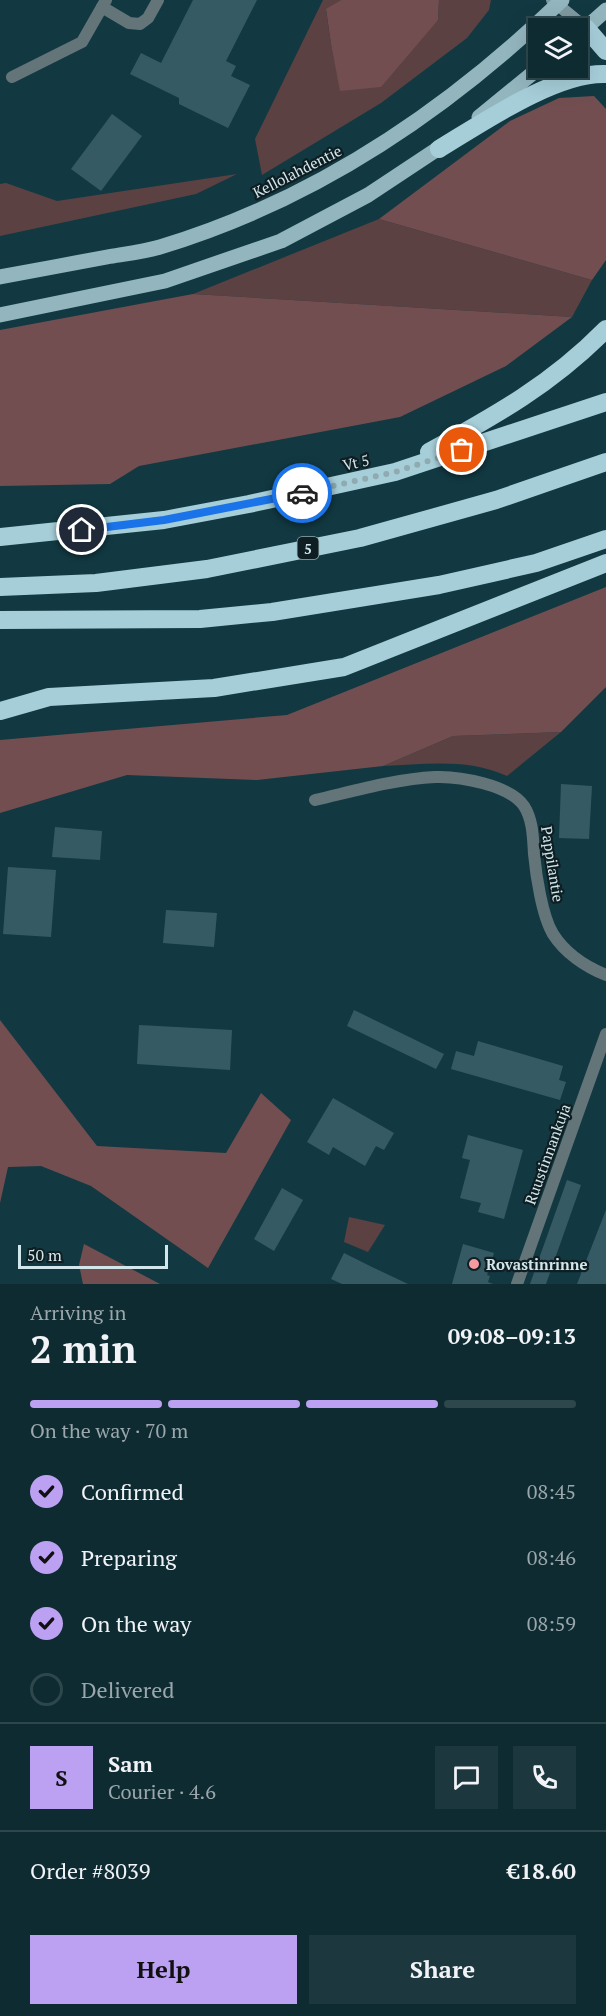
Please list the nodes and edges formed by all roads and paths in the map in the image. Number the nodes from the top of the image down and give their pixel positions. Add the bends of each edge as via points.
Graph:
1 (158, 0) edge
2 (603, 0) edge
3 (557, 2) edge
4 (606, 3) edge
5 (104, 4) edge
6 (606, 10) edge
7 (571, 18) edge
8 (588, 26) edge
9 (588, 36) edge
10 (606, 51) edge
11 (606, 74) edge
12 (12, 76) dead end
13 (528, 77) edge
14 (439, 149) junction
15 (0, 277) edge
16 (0, 315) edge
17 (606, 329) edge
18 (606, 402) edge
19 (606, 462) edge
20 (395, 472) junction
21 (0, 537) edge
22 (606, 539) edge
23 (606, 563) edge
24 (0, 587) edge
25 (0, 620) edge
26 (0, 711) edge
27 (315, 800) dead end
28 (606, 975) edge
29 (606, 1034) edge
30 (517, 1284) edge

1 - 5 street via 140,24 129,23
2 - 4 main road
3 - 7 main road
3 - 15 main road, Kellolahdentie via 504,53 418,120 349,166 245,217 159,247
5 - 12 street via 82,42
6 - 8 main road
9 - 10 highway
11 - 14 highway via 576,76 556,83
13 - 14 main road
14 - 16 main road via 368,195 281,242 165,281
17 - 20 highway via 565,368 507,409
18 - 20 highway, Vt 5
19 - 24 highway, 5 via 496,500 360,538 207,569 96,583
20 - 21 highway, Vt 5 via 164,520
22 - 25 highway via 536,563 439,585 272,612 200,619
23 - 26 highway via 344,667 214,688 49,697
27 - 28 street, Pappilantie via 438,777 478,782 510,793 523,805 531,821 535,863 552,933 573,956
29 - 30 street, Ruustinnankuja

